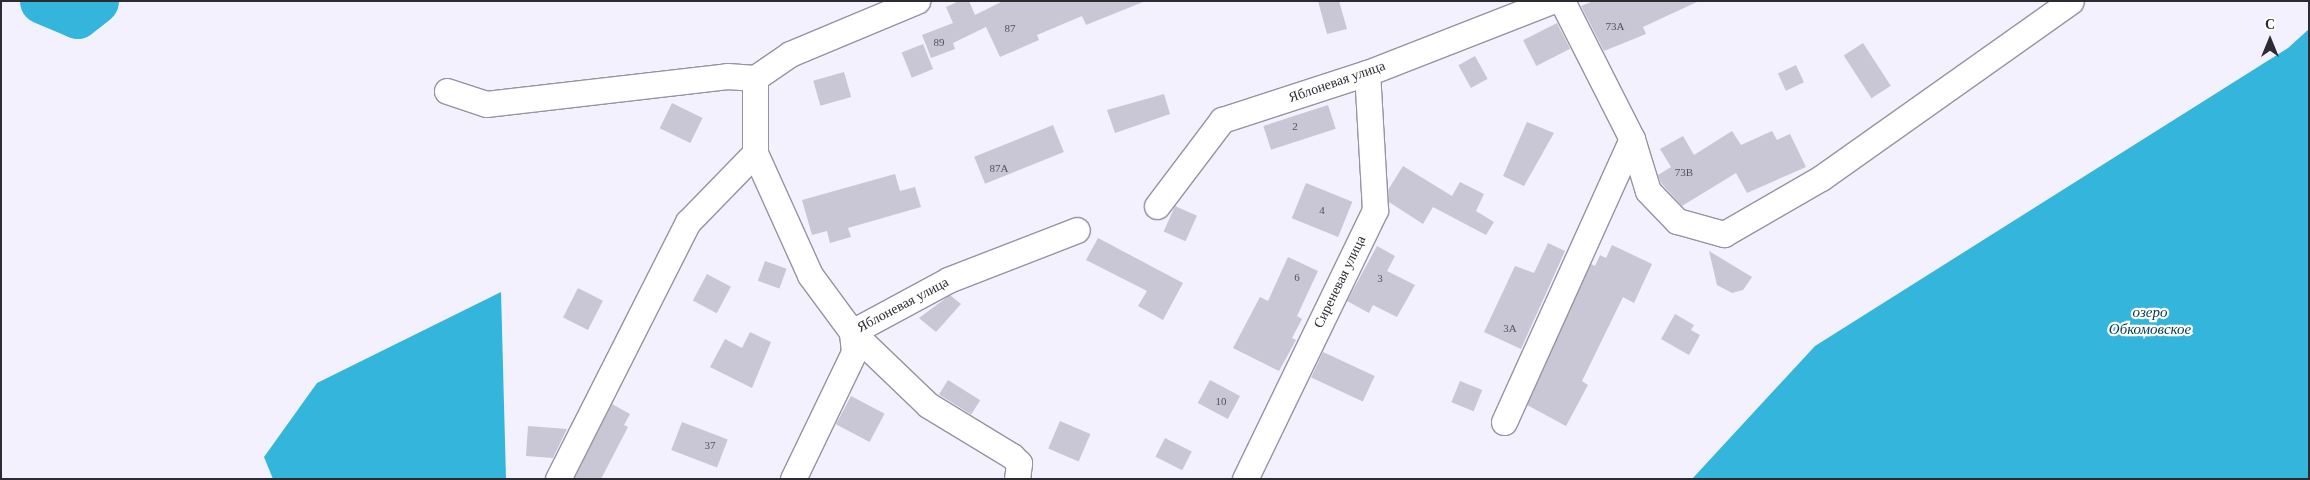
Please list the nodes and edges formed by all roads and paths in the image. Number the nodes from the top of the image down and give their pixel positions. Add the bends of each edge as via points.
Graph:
1 (917, 1) edge
2 (1552, 1) edge
3 (1562, 1) edge
4 (2072, 1) edge
5 (1367, 73) junction
6 (756, 78) junction
7 (447, 91) dead end
8 (1632, 140) junction
9 (756, 153) junction
10 (1157, 206) dead end
11 (1077, 230) dead end
12 (852, 332) junction
13 (1504, 422) dead end
14 (558, 479) edge
15 (794, 479) edge
16 (1017, 479) edge
17 (1245, 479) edge

1 - 6 street via 790,54
2 - 5 street, Яблоневая улица
3 - 8 street
4 - 8 street via 1821,178 1724,234 1677,221 1671,215 1648,190
5 - 10 street, Яблоневая улица via 1222,120
5 - 17 street, Сиреневая улица via 1375,210
6 - 7 street via 727,76 486,104
6 - 9 street
8 - 13 street
9 - 12 street via 810,275
9 - 14 street via 688,222
11 - 12 street, Яблоневая улица via 948,280
12 - 15 street, Яблоневая улица via 854,352
12 - 16 street via 928,405 1012,456 1019,463

